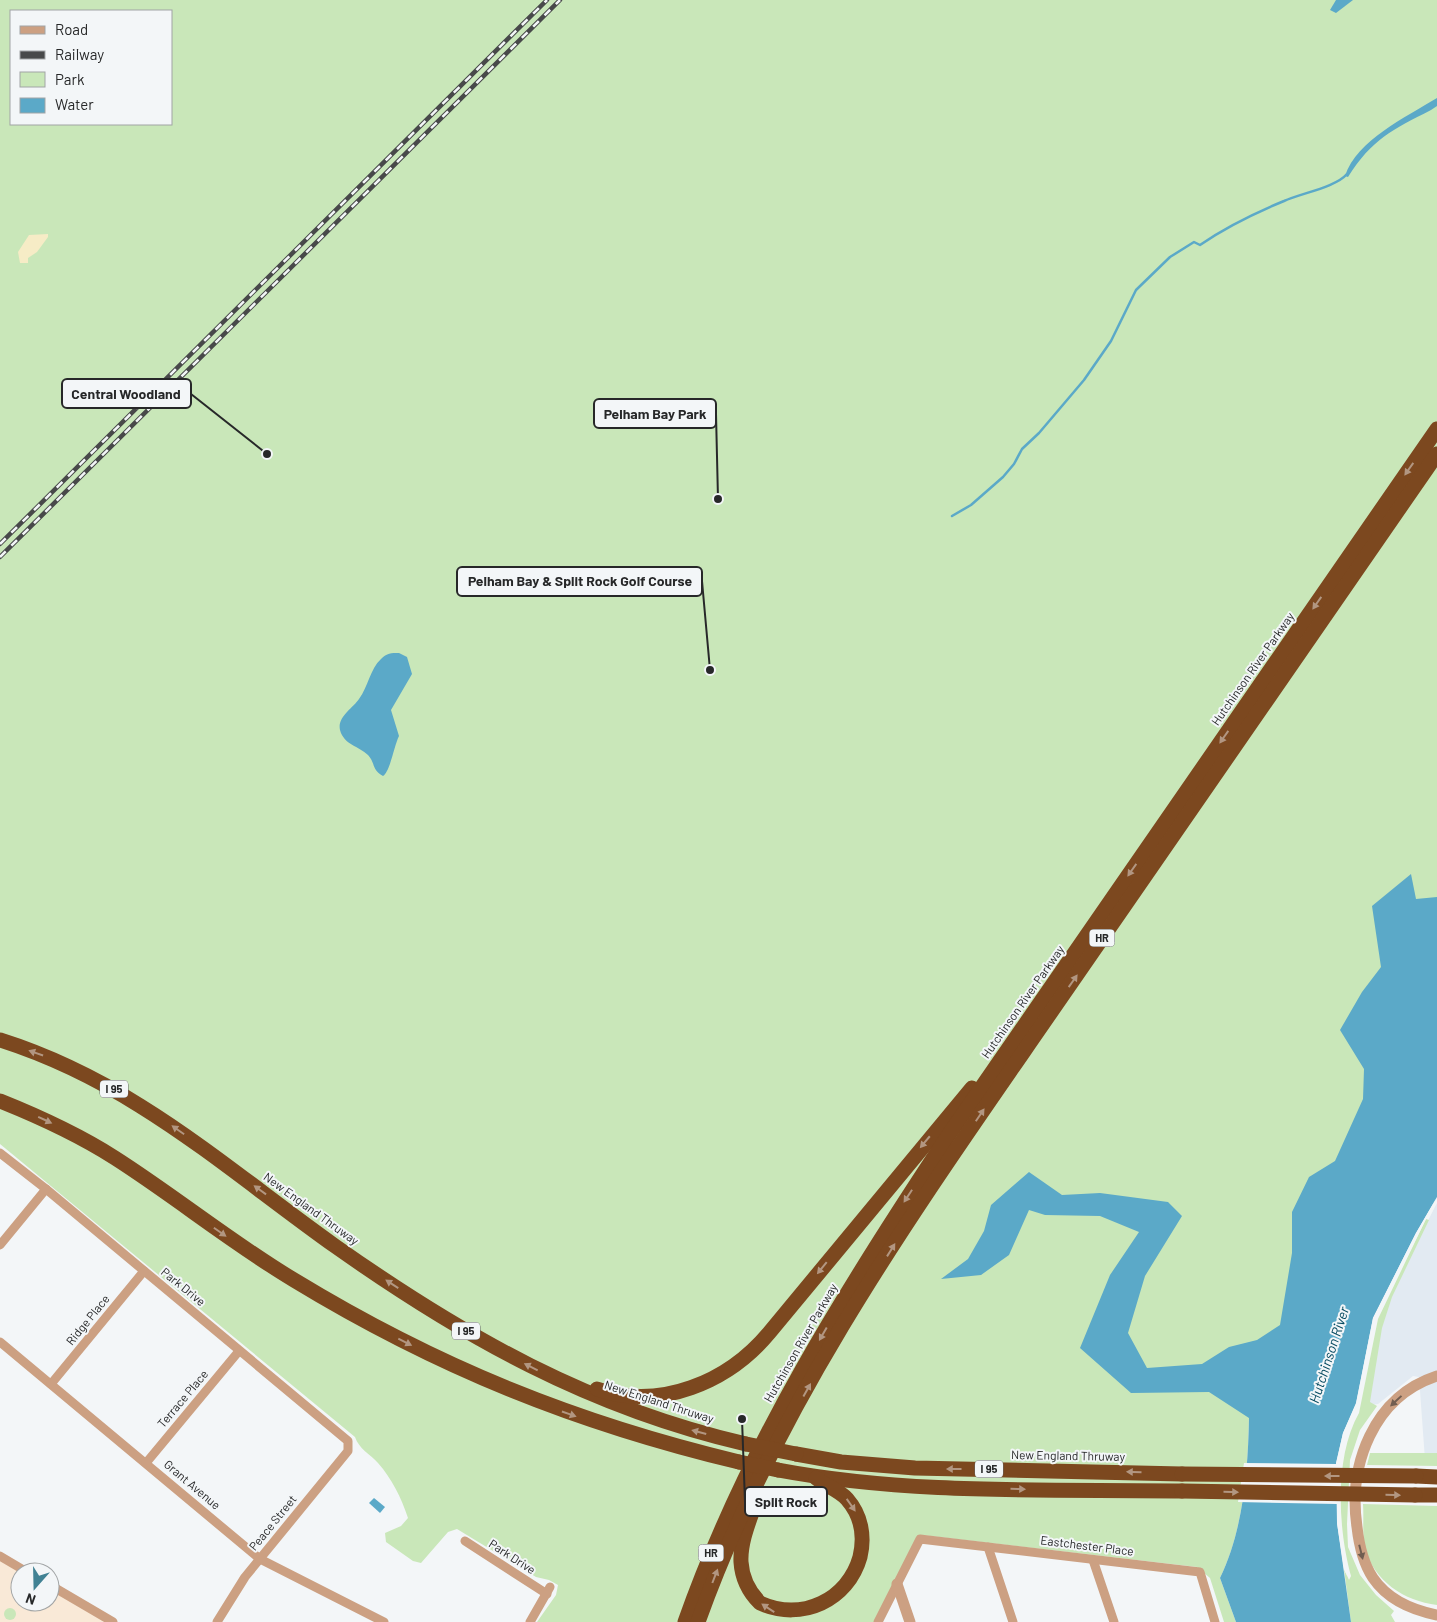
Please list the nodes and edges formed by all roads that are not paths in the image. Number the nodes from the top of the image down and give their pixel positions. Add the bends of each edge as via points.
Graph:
1 (1437, 429) edge
2 (1437, 454) edge
3 (0, 1040) edge
4 (994, 1069) junction
5 (0, 1102) edge
6 (0, 1153) edge
7 (46, 1189) junction
8 (0, 1245) edge
9 (144, 1271) junction
10 (0, 1342) edge
11 (239, 1351) junction
12 (1437, 1376) edge
13 (560, 1381) junction
14 (51, 1384) junction
15 (348, 1441) joint
16 (772, 1453) junction
17 (146, 1463) junction
18 (812, 1476) junction
19 (1437, 1477) edge
20 (1437, 1495) edge
21 (464, 1541) dead end
22 (988, 1547) junction
23 (260, 1559) junction
24 (1093, 1560) junction
25 (897, 1584) junction
26 (60, 1591) edge
27 (1437, 1616) edge
28 (113, 1622) edge
29 (217, 1622) edge
30 (384, 1622) edge
31 (530, 1622) edge
32 (685, 1622) edge
33 (698, 1622) edge
34 (878, 1622) edge
35 (910, 1622) edge
36 (1012, 1622) edge
37 (1114, 1622) edge
38 (1215, 1622) edge

1 -> 4 highway, Hutchinson River Parkway / HR
16 -> 2 highway, HR via 848,1319 937,1178
13 -> 3 highway, New England Thruway / I 95 via 470,1334 378,1275 112,1087 57,1061
4 -> 13 highway via 966,1092 769,1334 739,1364 700,1385 654,1395 620,1394
4 -> 32 highway, Hutchinson River Parkway / HR via 890,1224 792,1387 734,1499
5 -> 18 highway, I 95, bridge via 47,1121 114,1157 288,1276 440,1360 581,1418 665,1444
6 - 7 street, Park Drive
7 - 8 street
7 - 9 street, Park Drive
9 - 11 street, Park Drive
9 - 14 street, Ridge Place
10 - 14 street, Grant Avenue
11 - 15 street, Park Drive
11 - 17 street, Terrace Place
12 -> 27 street via 1398,1397 1370,1432 1360,1457 1355,1506 1363,1560 1373,1579 1400,1602
19 -> 13 highway, New England Thruway / I 95, bridge via 915,1468 841,1462 683,1428 629,1411
14 - 17 street, Grant Avenue
15 - 23 street, Peace Street via 348,1450
18 -> 16 highway via 840,1493 851,1504 860,1524 862,1546 851,1580 833,1604 813,1614 790,1617 770,1610 756,1599 741,1566 743,1541
33 -> 16 highway, HR via 731,1538
17 - 23 street, Grant Avenue
18 -> 20 highway, I 95, bridge via 949,1488
21 - 31 street, Park Drive via 548,1590
22 - 24 street, Eastchester Place
22 - 25 street, Eastchester Place via 920,1539
22 - 36 street
23 - 29 street, Peace Street via 234,1592
23 - 30 street, Grant Avenue via 280,1572
24 - 37 street
24 - 38 street, Eastchester Place via 1200,1572
25 - 34 street
25 - 35 street
26 - 28 street

